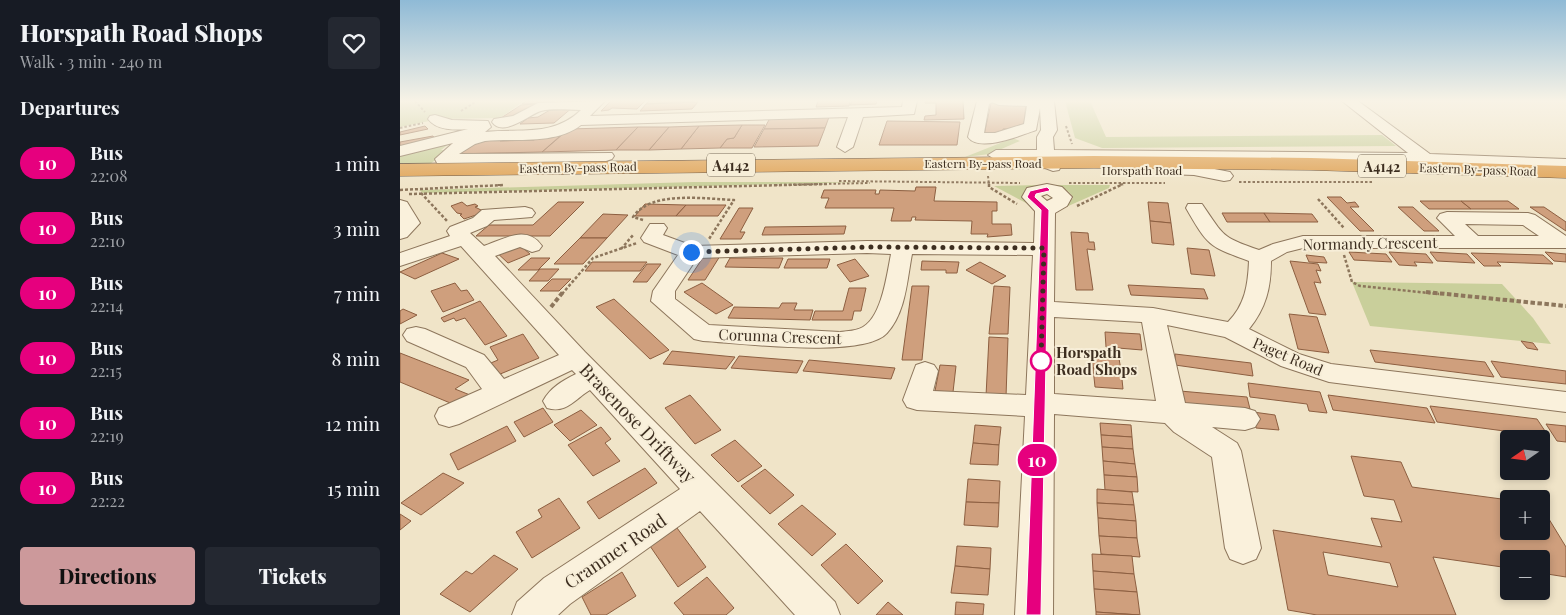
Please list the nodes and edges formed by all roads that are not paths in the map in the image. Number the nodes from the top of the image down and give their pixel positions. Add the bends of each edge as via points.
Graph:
1 (444, 130) edge
2 (559, 130) edge
3 (851, 130) edge
4 (977, 130) edge
5 (1020, 130) edge
6 (1049, 130) joint
7 (1387, 130) edge
8 (408, 141) edge
9 (845, 147) dead end
10 (996, 155) junction
11 (606, 156) dead end
12 (1426, 159) junction
13 (972, 163) junction
14 (1566, 164) edge
15 (1055, 166) junction
16 (400, 170) edge
17 (1566, 172) edge
18 (1566, 179) edge
19 (407, 186) edge
20 (400, 206) edge
21 (1195, 208) dead end
22 (525, 213) dead end
23 (1045, 214) road end
24 (400, 232) edge
25 (654, 233) road end
26 (467, 241) junction
27 (1473, 242) junction
28 (1563, 242) edge
29 (532, 246) dead end
30 (903, 248) junction
31 (1044, 248) junction
32 (696, 252) junction
33 (1260, 258) junction
34 (400, 260) edge
35 (1042, 309) junction
36 (1153, 315) junction
37 (1233, 331) junction
38 (416, 334) dead end
39 (585, 367) junction
40 (925, 371) dead end
41 (499, 392) junction
42 (557, 400) dead end
43 (1566, 402) edge
44 (1038, 406) junction
45 (1172, 413) junction
46 (449, 416) dead end
47 (1245, 418) dead end
48 (703, 491) junction
49 (1243, 548) dead end
50 (530, 615) edge
51 (821, 615) edge
52 (1034, 615) edge

1 - 8 street
2 - 11 street via 487,136 468,141 443,159
3 - 9 street
4 - 5 street via 978,138 996,138
6 - 10 street
6 - 15 street via 1045,137
7 - 12 street
10 - 13 street
10 - 15 street
12 - 14 street
12 - 15 street
13 - 15 highway, Eastern By-pass Road / A4142
13 - 16 highway, Eastern By-pass Road / A4142
15 - 17 highway, Eastern By-pass Road / A4142 via 1311,164
15 - 18 highway, Eastern By-pass Road / A4142 via 1230,179
15 - 19 highway, Eastern By-pass Road / A4142
20 - 24 street via 410,223
21 - 33 street via 1212,236 1224,245
22 - 26 street via 487,208
23 - 31 street
25 - 32 street
26 - 29 street via 523,239
26 - 34 street
26 - 39 street, Brasenose Driftway
27 - 28 street, Normandy Crescent
27 - 28 street via 1447,218 1528,219
27 - 33 street, Normandy Crescent via 1303,242
30 - 31 street
30 - 32 street
30 - 32 street, Corunna Crescent via 887,316 877,330 861,338 840,340 702,333 663,301 664,291
31 - 35 street
33 - 37 street via 1260,284 1250,315
35 - 36 street, Paget Road
35 - 44 street
36 - 37 street, Paget Road
36 - 45 street
37 - 43 street, Paget Road via 1290,360 1329,373
38 - 41 street via 475,361
39 - 41 street
39 - 42 street
39 - 48 street, Brasenose Driftway
40 - 44 street via 917,400
41 - 46 street
44 - 45 street via 1052,404
44 - 52 street
45 - 47 street
45 - 49 street via 1226,451
48 - 50 street, Cranmer Road via 557,591
48 - 51 street, Brasenose Driftway

